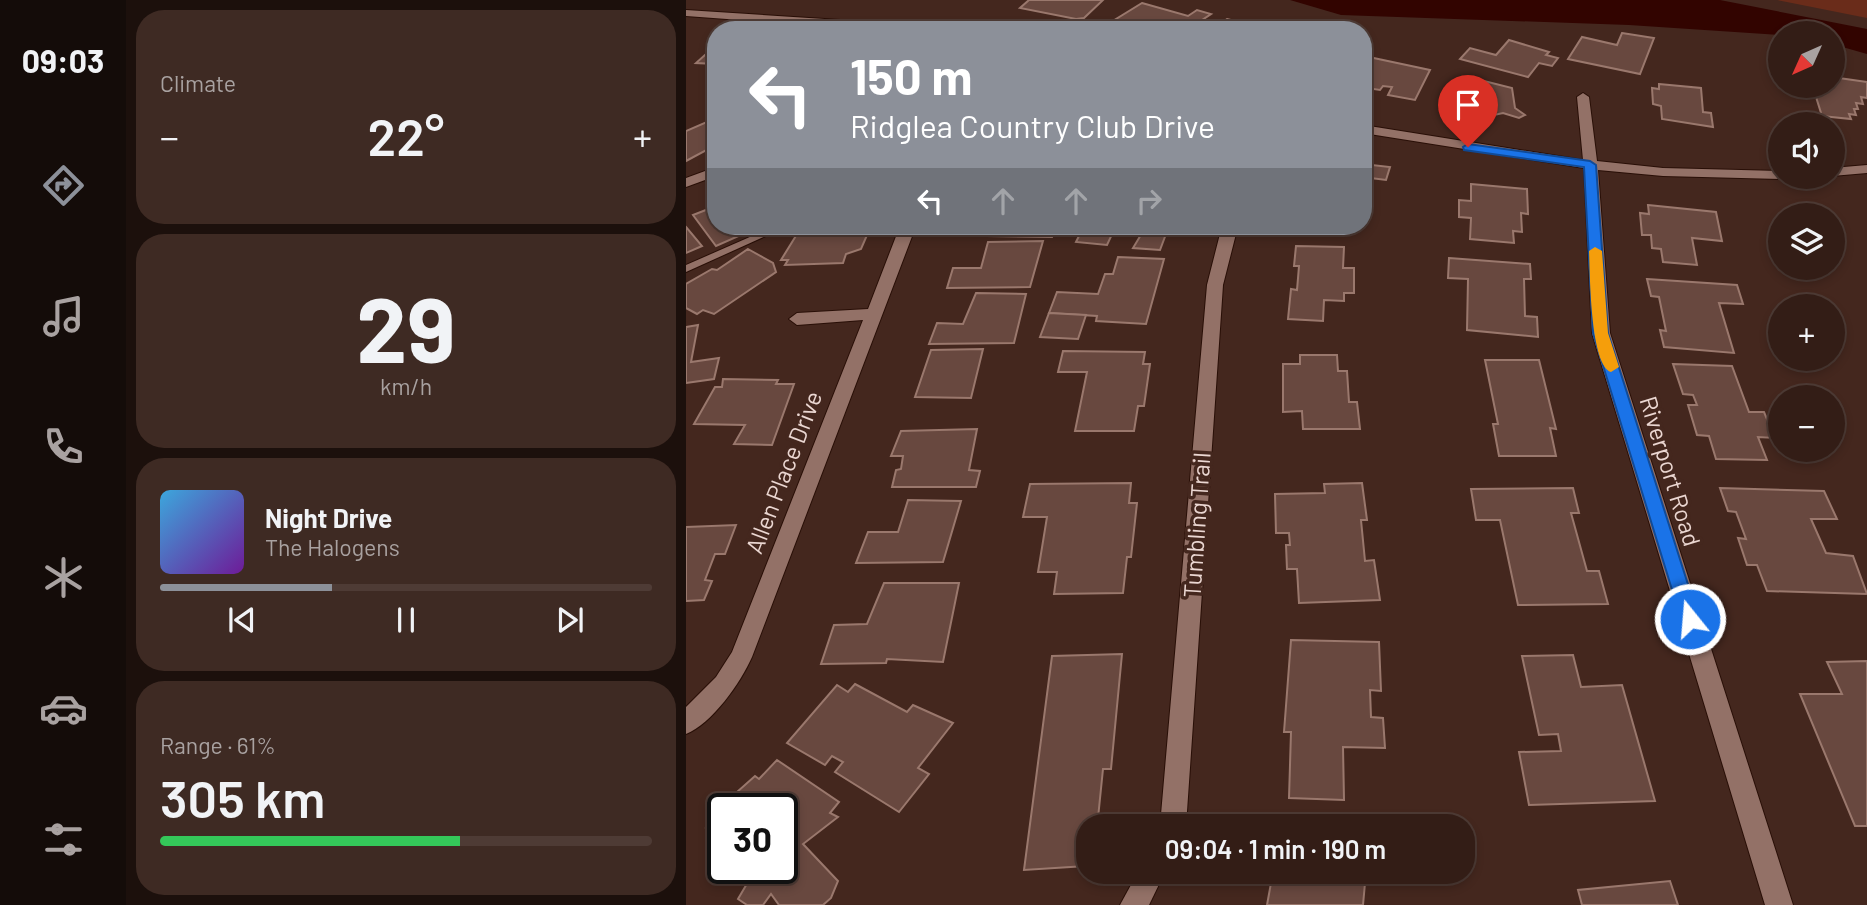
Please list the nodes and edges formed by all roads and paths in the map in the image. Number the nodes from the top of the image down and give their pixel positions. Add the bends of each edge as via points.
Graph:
1 (713, 0) edge
2 (692, 14) edge
3 (798, 21) edge
4 (686, 23) edge
5 (1583, 97) dead end
6 (1372, 131) edge
7 (1590, 165) junction
8 (1867, 169) edge
9 (1845, 171) edge
10 (707, 175) edge
11 (1768, 175) edge
12 (686, 183) edge
13 (763, 235) edge
14 (904, 235) edge
15 (1228, 235) edge
16 (686, 269) edge
17 (872, 314) junction
18 (797, 318) dead end
19 (686, 723) edge
20 (1174, 814) edge
21 (1145, 884) edge
22 (1134, 905) edge
23 (1779, 905) edge

1 - 2 street
2 - 3 street
2 - 4 street
5 - 7 street, Riverport Road
6 - 7 street
7 - 11 street
7 - 23 street, Riverport Road via 1601,333
8 - 9 street
10 - 12 street
13 - 16 lane
14 - 17 street, Allen Place Drive
15 - 20 street, Tumbling Trail via 1215,285
17 - 18 street
17 - 19 street, Allen Place Drive via 741,657 724,685
21 - 22 street

